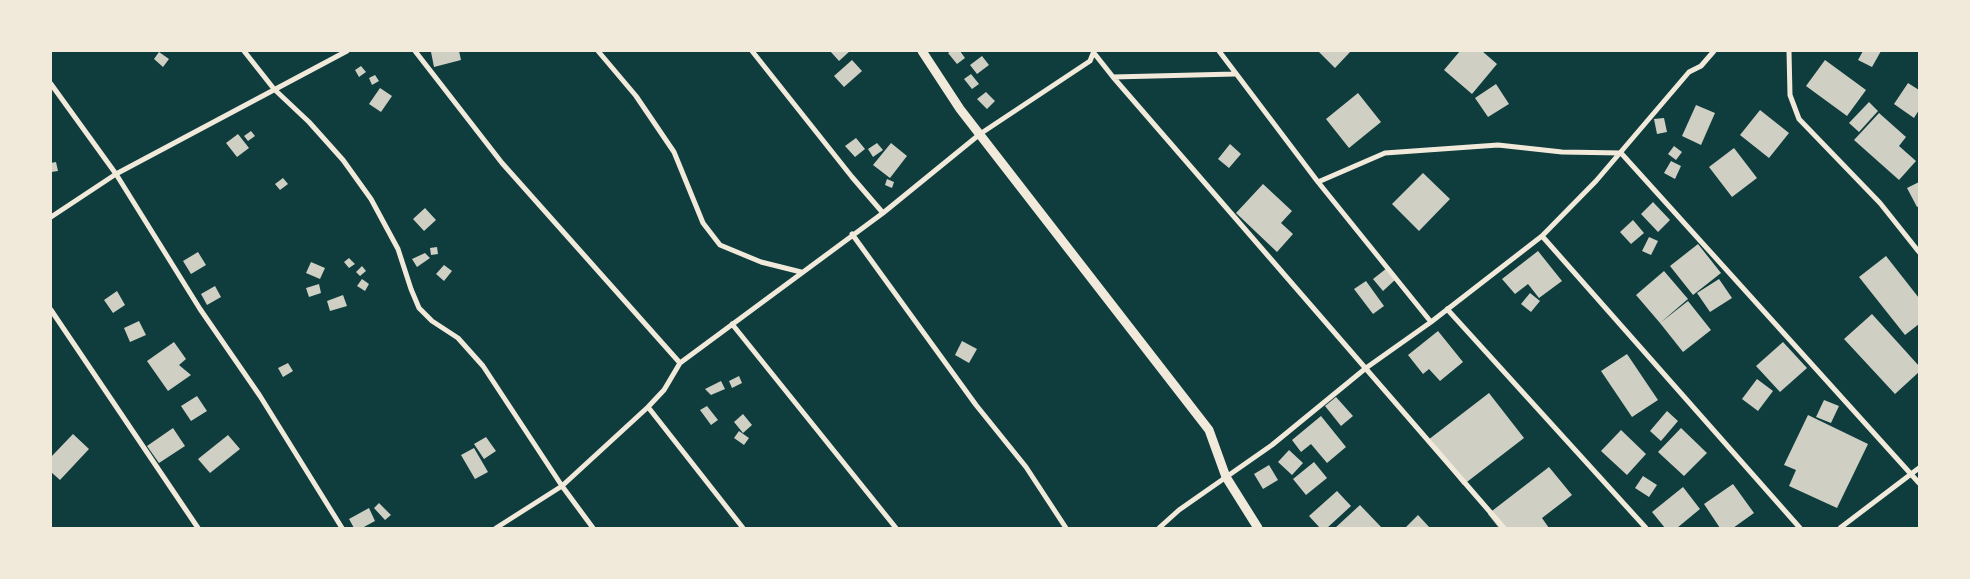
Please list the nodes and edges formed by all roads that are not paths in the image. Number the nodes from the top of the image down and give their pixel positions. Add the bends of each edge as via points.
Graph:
1 (244, 51) edge
2 (347, 51) edge
3 (415, 51) edge
4 (598, 51) edge
5 (752, 51) edge
6 (922, 51) edge
7 (1219, 51) edge
8 (1714, 51) edge
9 (1789, 51) edge
10 (1094, 52) edge
11 (1235, 74) junction
12 (1113, 77) junction
13 (51, 84) edge
14 (274, 89) junction
15 (980, 134) junction
16 (1621, 152) junction
17 (116, 174) junction
18 (1318, 182) junction
19 (883, 213) junction
20 (51, 217) edge
21 (852, 234) junction
22 (1542, 236) junction
23 (1919, 252) edge
24 (801, 272) junction
25 (1447, 309) junction
26 (51, 310) edge
27 (1431, 322) junction
28 (732, 324) junction
29 (680, 363) junction
30 (1366, 368) junction
31 (648, 407) junction
32 (1919, 468) edge
33 (1910, 473) junction
34 (1226, 477) junction
35 (1919, 482) edge
36 (562, 486) junction
37 (198, 528) edge
38 (342, 528) edge
39 (496, 528) edge
40 (593, 528) edge
41 (743, 528) edge
42 (896, 528) edge
43 (1066, 528) edge
44 (1159, 528) edge
45 (1258, 528) edge
46 (1504, 528) edge
47 (1646, 528) edge
48 (1800, 528) edge
49 (1840, 528) edge

1 - 14 street
2 - 14 street
3 - 29 street via 502,163
4 - 24 street via 636,96 674,152 703,223 720,245 761,262
5 - 19 street
6 - 15 street
7 - 11 street
8 - 16 street via 1701,66 1689,72
9 - 23 street via 1790,95 1799,119 1880,203
10 - 12 street
10 - 15 street via 1090,62 1082,68
11 - 12 street
11 - 18 street
12 - 30 street
13 - 17 street
14 - 17 street
14 - 36 street via 343,160 371,198 398,249 419,308 458,338 483,366
15 - 19 street
15 - 34 street via 1209,430
16 - 18 street via 1562,152 1498,145 1385,153
16 - 22 street
16 - 33 street
17 - 20 street
17 - 38 street
18 - 27 street
19 - 21 street
21 - 24 street
21 - 43 street via 976,405 1026,467
22 - 25 street
22 - 48 street
24 - 28 street
25 - 27 street
25 - 47 street
26 - 37 street
27 - 30 street
28 - 29 street
28 - 42 street
29 - 31 street via 664,390
30 - 34 street
30 - 46 street
31 - 36 street
31 - 41 street
32 - 33 street
33 - 35 street
33 - 49 street
34 - 44 street
34 - 45 street
36 - 39 street
36 - 40 street

